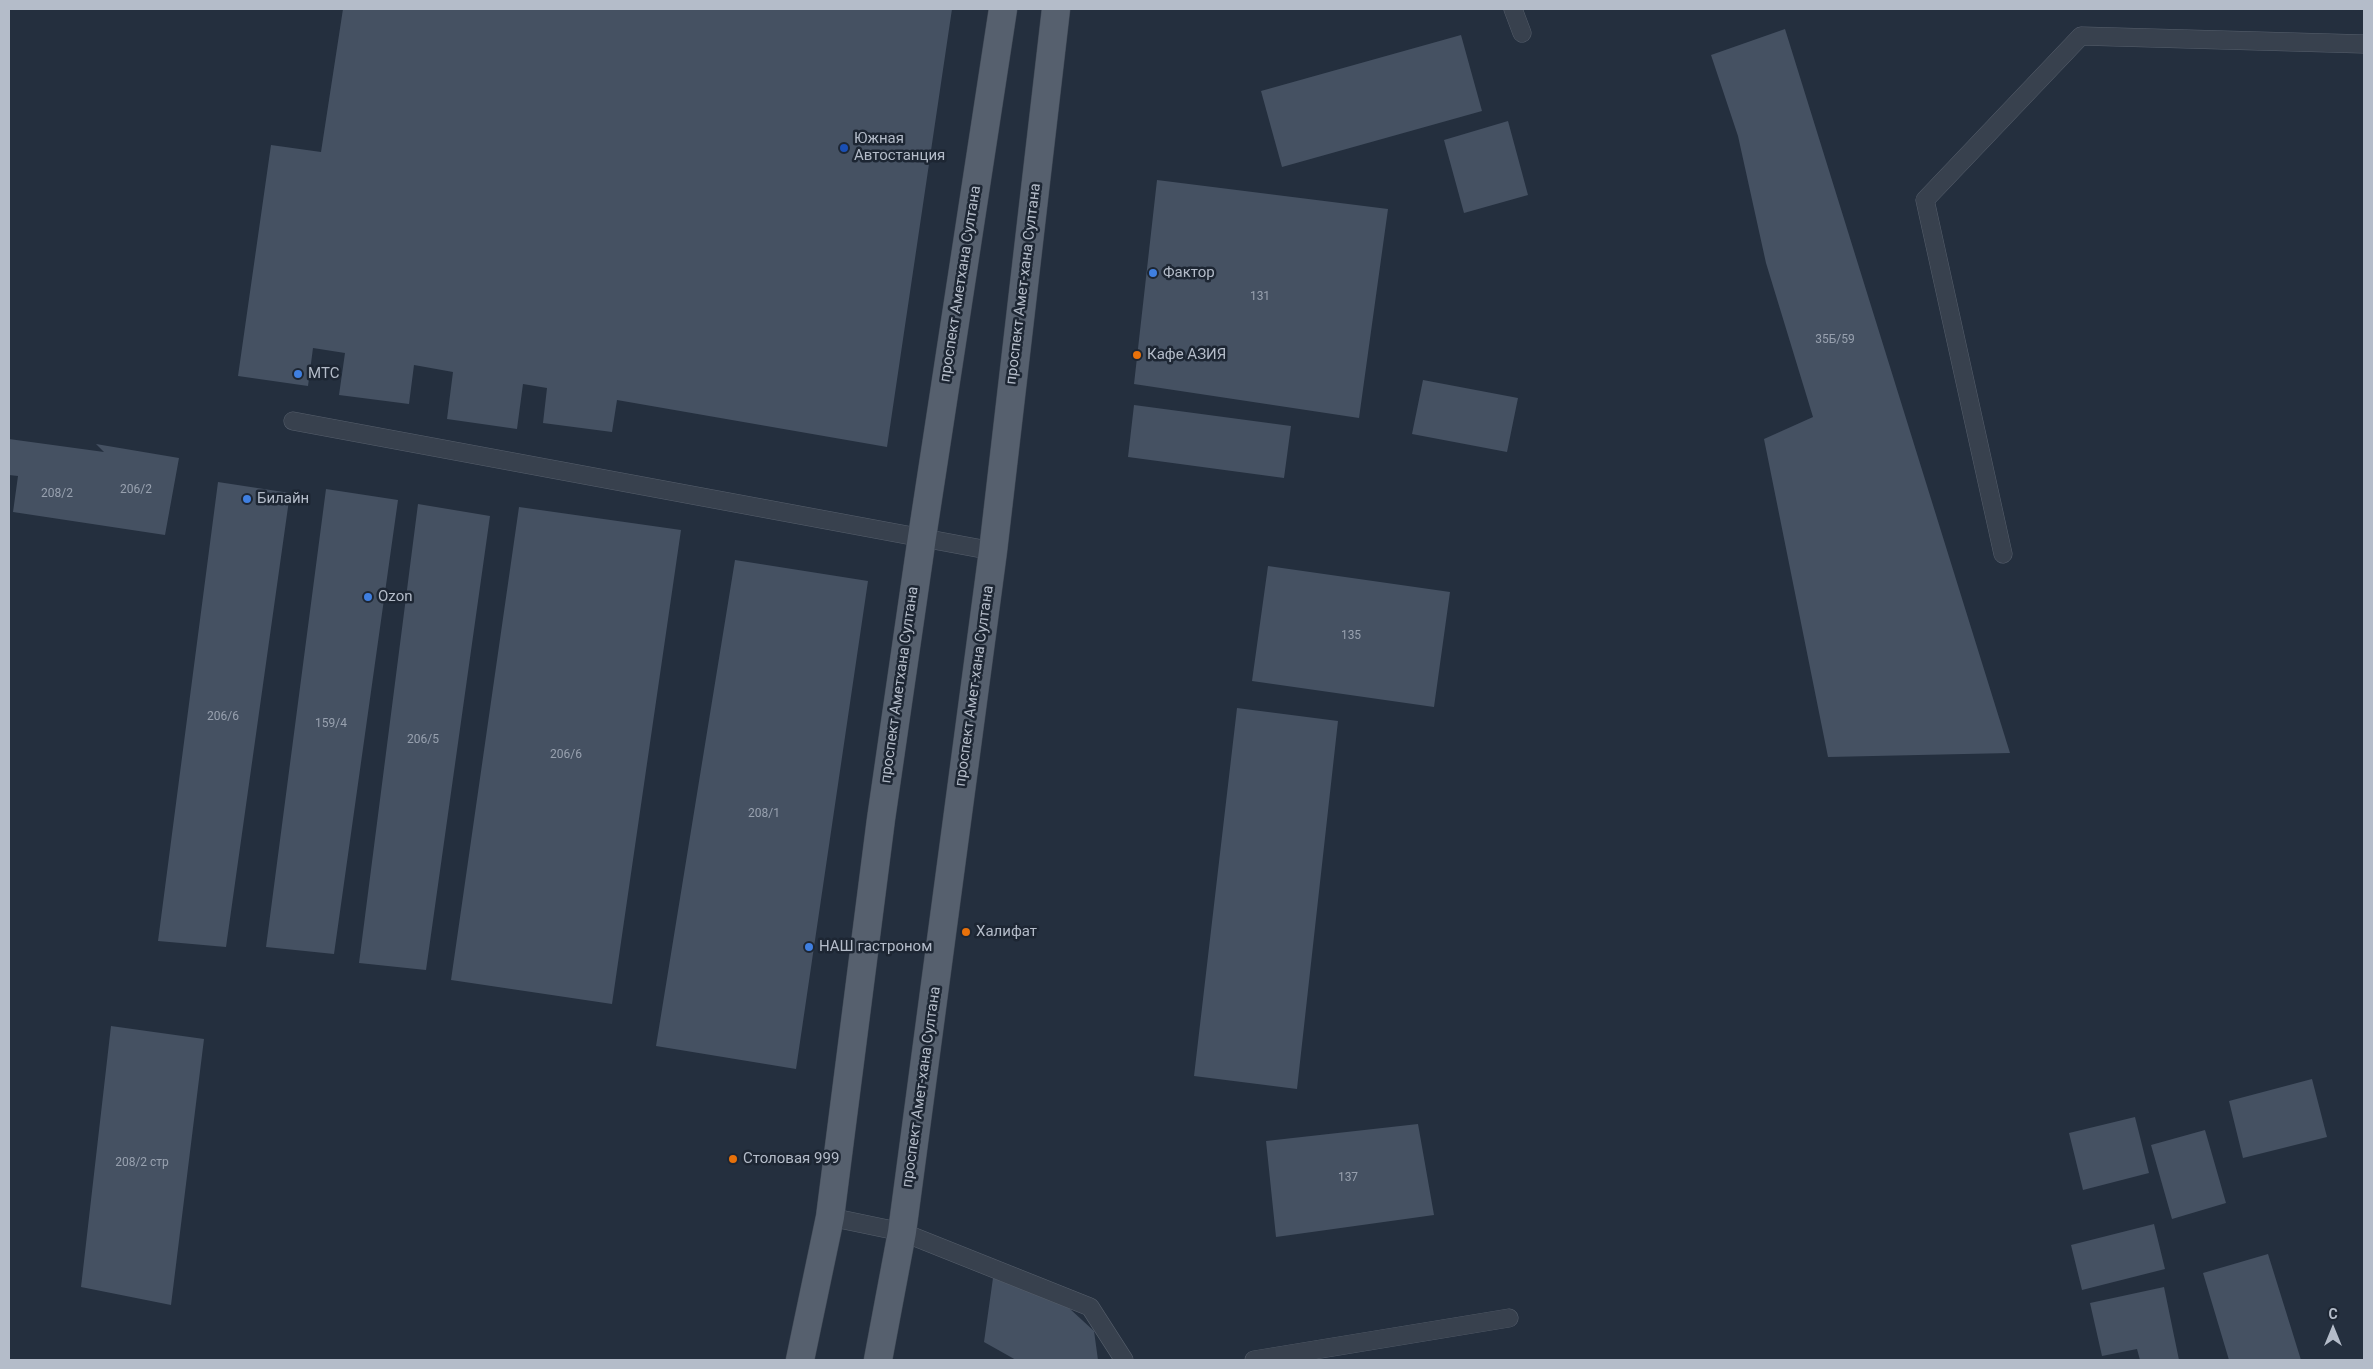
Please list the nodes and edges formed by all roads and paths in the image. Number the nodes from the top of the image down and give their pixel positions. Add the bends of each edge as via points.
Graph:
1 (1003, 9) edge
2 (1056, 9) edge
3 (1513, 9) edge
4 (1522, 32) dead end
5 (2364, 44) edge
6 (293, 421) dead end
7 (922, 537) junction
8 (993, 551) junction
9 (2003, 554) dead end
10 (830, 1217) junction
11 (902, 1232) junction
12 (1509, 1318) dead end
13 (800, 1360) edge
14 (878, 1360) edge
15 (1124, 1360) edge
16 (1254, 1360) edge

1 - 7 main road, проспект Аметхана Султана
2 - 8 main road, проспект Амет-хана Султана
3 - 4 lane
5 - 9 lane via 2081,36 1925,200
6 - 7 lane
7 - 8 lane
7 - 10 main road, проспект Аметхана Султана via 881,819
8 - 11 main road, проспект Амет-хана Султана
10 - 11 lane
10 - 13 main road, проспект Аметхана Султана
11 - 14 main road, проспект Амет-хана Султана
11 - 15 lane via 1090,1307
12 - 16 lane

